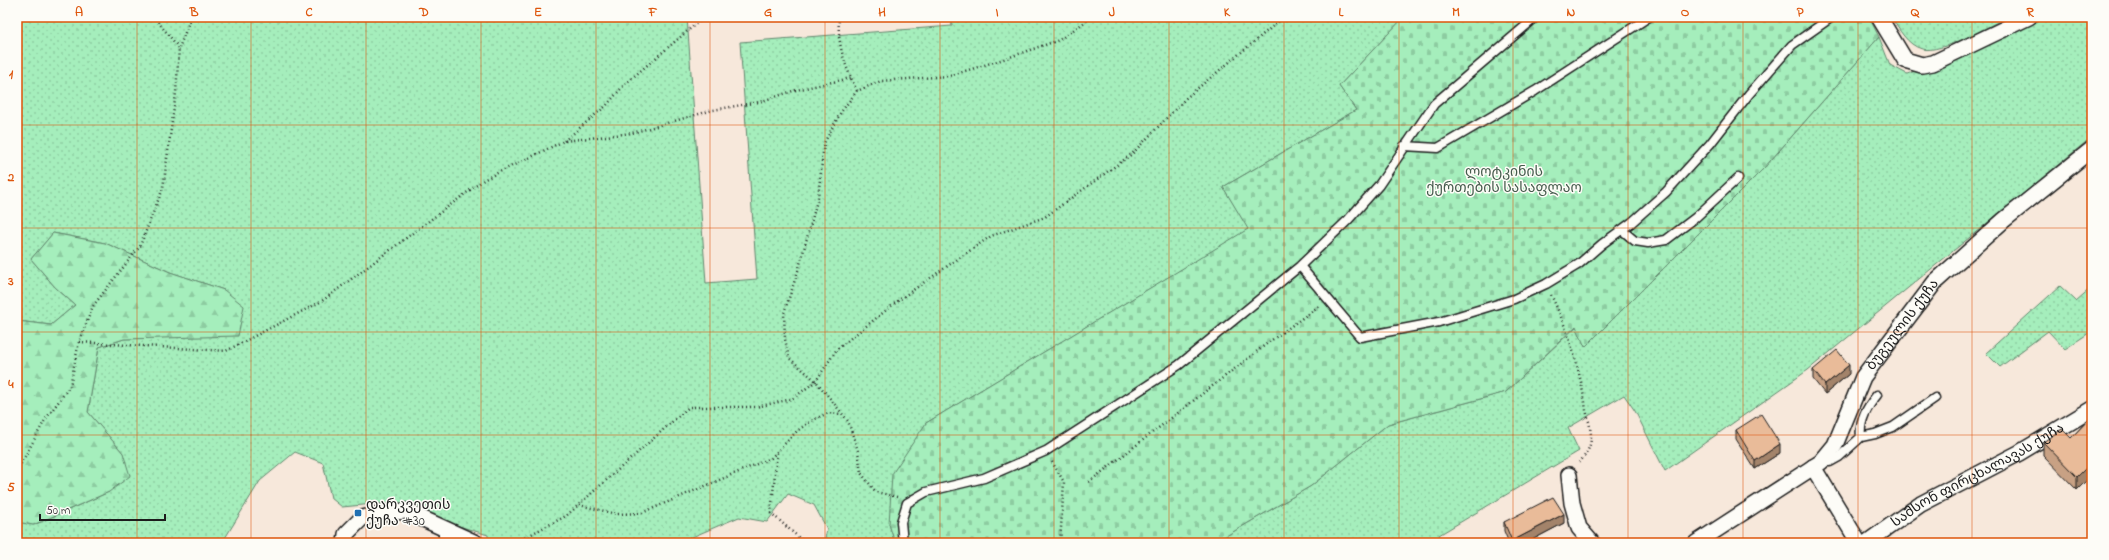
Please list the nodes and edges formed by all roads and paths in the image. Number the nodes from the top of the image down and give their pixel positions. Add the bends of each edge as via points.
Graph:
1 (154, 17) edge
2 (191, 17) edge
3 (704, 17) edge
4 (839, 17) edge
5 (1092, 17) edge
6 (1284, 17) edge
7 (1536, 17) edge
8 (1649, 17) edge
9 (1832, 17) edge
10 (1879, 17) edge
11 (2029, 17) edge
12 (179, 48) junction
13 (851, 78) junction
14 (857, 91) junction
15 (564, 141) junction
16 (1404, 146) junction
17 (2092, 150) edge
18 (1738, 178) dead end
19 (1622, 230) junction
20 (1300, 266) junction
21 (1546, 284) junction
22 (1328, 300) junction
23 (79, 342) junction
24 (816, 382) junction
25 (1877, 395) dead end
26 (1935, 398) dead end
27 (2092, 409) edge
28 (843, 414) junction
29 (1861, 437) junction
30 (1046, 451) junction
31 (777, 452) junction
32 (1817, 465) junction
33 (17, 471) edge
34 (1569, 475) joint
35 (1089, 482) dead end
36 (916, 498) junction
37 (579, 505) junction
38 (442, 528) junction
39 (346, 538) edge
40 (443, 543) edge
41 (476, 543) edge
42 (514, 543) edge
43 (805, 543) edge
44 (903, 543) edge
45 (1060, 543) edge
46 (1592, 543) edge
47 (1696, 543) edge
48 (1859, 543) edge
49 (1866, 543) edge

1 - 12 path
2 - 12 path
3 - 15 path via 624,84 606,106
4 - 13 path via 838,35 844,62
5 - 14 path via 1059,40 1007,58 949,76 881,81
6 - 24 path via 1186,98 1132,154 1045,218 991,236 903,297 837,349
7 - 16 lane via 1434,104
8 - 16 lane via 1535,91 1438,148
9 - 19 lane via 1792,45 1710,144 1666,192
10 - 11 street via 1905,60 1922,65 1933,63
12 - 23 path via 176,94 163,188 140,246 93,306
13 - 14 path
13 - 15 path via 796,90 759,102 713,110 632,133
14 - 24 path via 841,112 824,143 818,197 784,313 789,358
15 - 23 path via 485,179 322,301 226,351
16 - 20 lane via 1379,185 1348,220
17 - 32 street, ბუგეულის ქუჩა via 2004,220 1935,282 1863,377 1835,445
18 - 19 lane via 1696,218 1666,240 1648,243 1635,241
19 - 21 lane via 1578,264
20 - 22 lane
20 - 30 lane via 1179,365
21 - 22 lane via 1514,299 1439,322 1360,337
21 - 34 path via 1572,346 1591,438 1587,454
22 - 35 path via 1269,342
23 - 33 path via 70,386 44,420
24 - 28 path
24 - 37 path via 792,398 756,406 689,407
25 - 29 lane via 1862,422
26 - 29 lane via 1893,427
27 - 49 street, სამსონ ფირცხალავას ქუჩა via 2019,453 1921,504
28 - 31 path via 828,414 813,420
28 - 36 path via 848,421 858,452 861,473 876,492 901,498
29 - 32 lane via 1840,457
30 - 36 lane via 984,478 926,492
30 - 45 path via 1064,482
31 - 37 path via 771,458 642,513 617,514
31 - 43 path via 771,513
32 - 47 street
32 - 48 street
34 - 46 street via 1572,503 1579,528
36 - 44 lane via 908,503 901,522
37 - 42 path via 566,516
38 - 39 street via 406,512 384,513 362,518
38 - 40 lane
38 - 41 street

